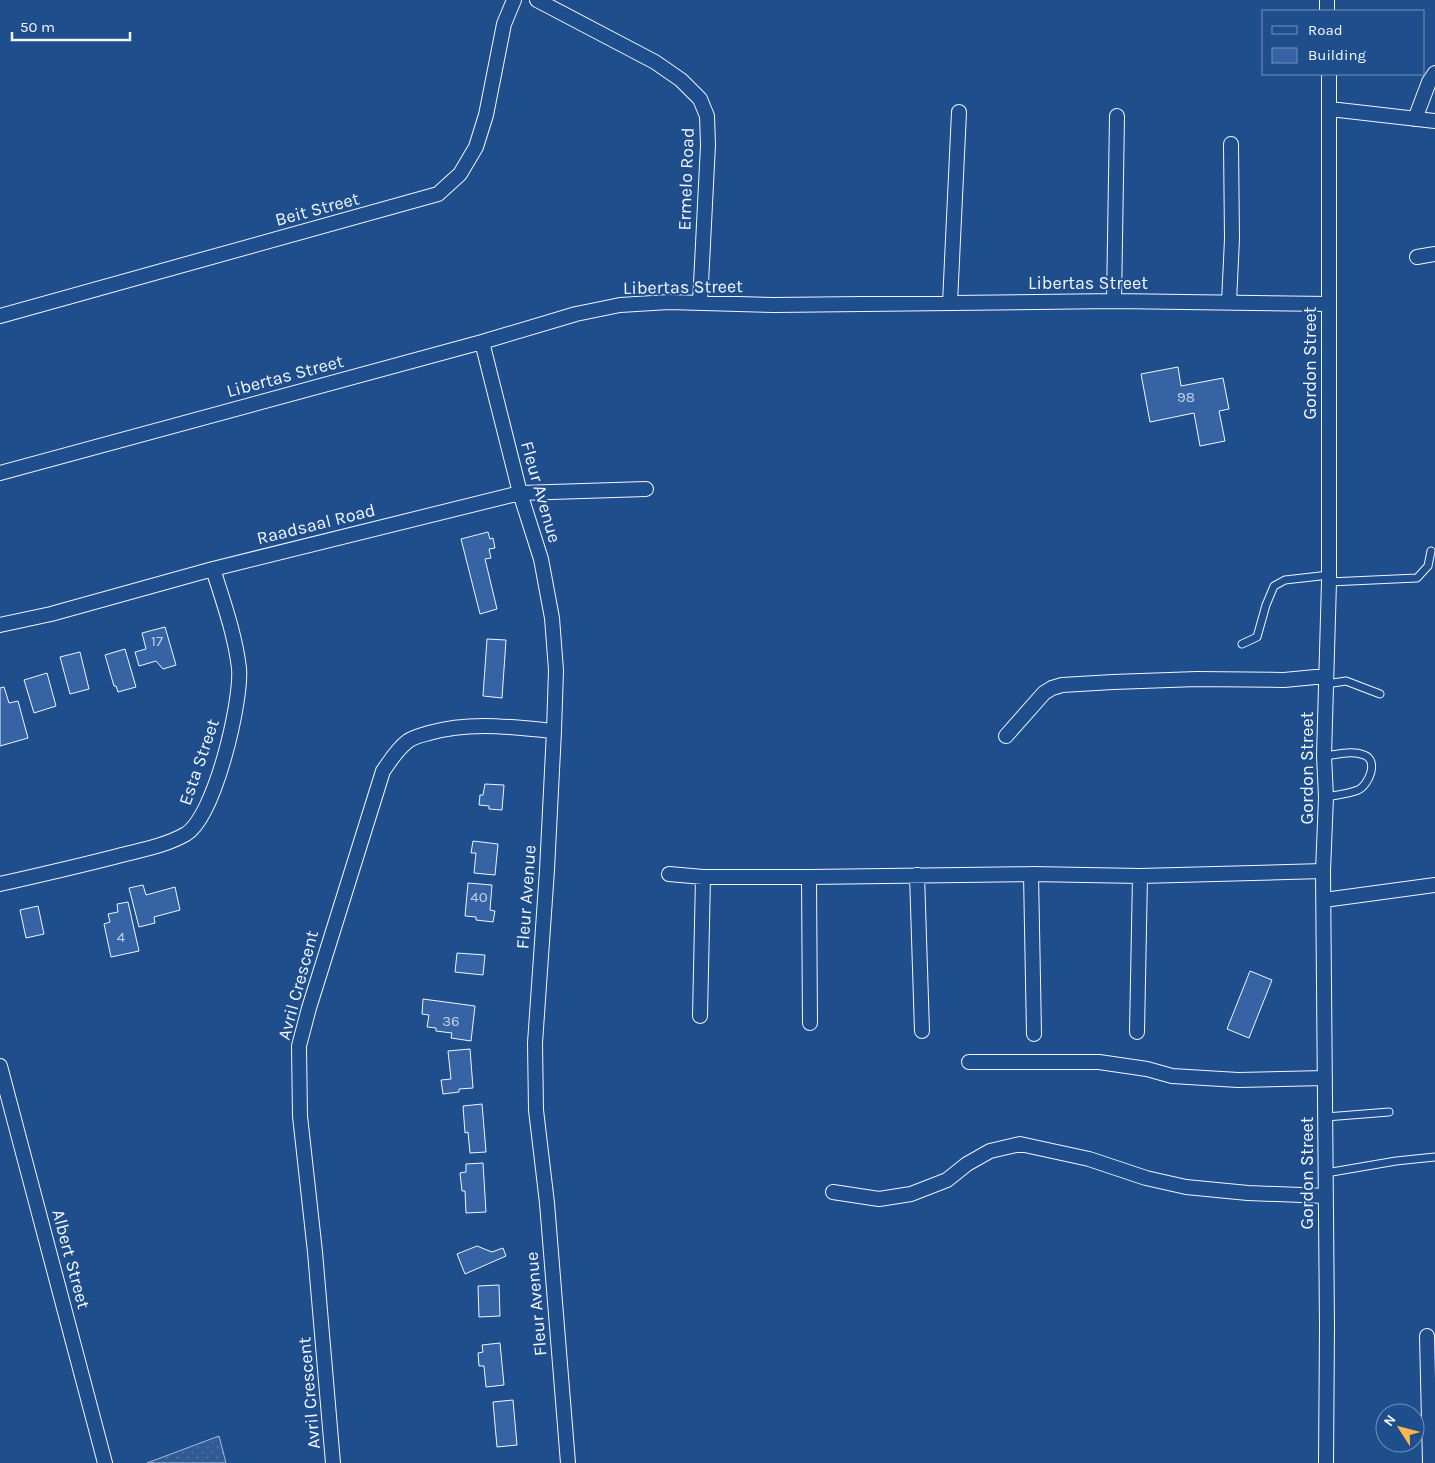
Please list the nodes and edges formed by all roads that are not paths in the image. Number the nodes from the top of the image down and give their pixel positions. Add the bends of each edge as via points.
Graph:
1 (514, 0) edge
2 (537, 0) edge
3 (1435, 73) edge
4 (1329, 75) edge
5 (1330, 109) junction
6 (958, 112) dead end
7 (1117, 116) dead end
8 (1415, 119) junction
9 (1435, 121) edge
10 (1232, 144) dead end
11 (1435, 254) edge
12 (1417, 257) dead end
13 (1114, 301) junction
14 (1229, 302) junction
15 (700, 303) junction
16 (950, 303) junction
17 (1329, 304) junction
18 (0, 316) edge
19 (482, 342) junction
20 (0, 473) edge
21 (646, 489) dead end
22 (520, 492) junction
23 (1431, 551) dead end
24 (213, 569) junction
25 (1329, 579) junction
26 (0, 625) edge
27 (1242, 644) dead end
28 (1326, 680) junction
29 (1380, 694) dead end
30 (554, 731) junction
31 (1006, 736) dead end
32 (1324, 756) junction
33 (1326, 797) junction
34 (1324, 870) junction
35 (669, 874) dead end
36 (1031, 874) junction
37 (917, 875) junction
38 (1140, 876) junction
39 (703, 877) junction
40 (809, 877) junction
41 (0, 884) edge
42 (1435, 885) edge
43 (1324, 900) junction
44 (700, 1016) dead end
45 (810, 1023) dead end
46 (922, 1031) dead end
47 (1138, 1032) dead end
48 (1034, 1034) dead end
49 (969, 1062) dead end
50 (0, 1066) edge
51 (1325, 1078) junction
52 (1389, 1112) dead end
53 (1326, 1118) junction
54 (1435, 1157) edge
55 (1326, 1173) junction
56 (834, 1192) dead end
57 (1326, 1196) junction
58 (1427, 1336) dead end
59 (105, 1463) edge
60 (334, 1463) edge
61 (568, 1463) edge
62 (1326, 1463) edge
63 (1430, 1463) edge

1 - 18 street, Beit Street via 504,24 486,115 476,147 460,174 438,194
2 - 15 street, Ermelo Road via 655,62 681,80 700,99 707,116 708,144
3 - 8 street via 1428,82
4 - 5 street, Gordon Street
5 - 8 street
5 - 17 street, Gordon Street
6 - 16 street
7 - 13 street
8 - 9 street
10 - 14 street
11 - 12 street
13 - 14 street, Libertas Street
13 - 16 street, Libertas Street
14 - 17 street, Libertas Street
15 - 16 street, Libertas Street
15 - 19 street, Libertas Street via 620,305 576,314
17 - 25 street, Gordon Street
19 - 20 street, Libertas Street
19 - 22 street, Fleur Avenue
21 - 22 street, Raadsaal Road
22 - 24 street, Raadsaal Road
22 - 30 street, Fleur Avenue via 541,559 552,618 556,670
23 - 25 lane via 1428,566 1418,578
24 - 26 street, Raadsaal Road
24 - 41 street, Esta Street via 232,631 239,669 235,718 202,816 188,832 167,844
25 - 27 lane via 1285,580 1274,586 1257,637
25 - 28 street, Gordon Street
28 - 29 lane via 1346,681
28 - 31 street via 1062,685 1044,693
28 - 32 street, Gordon Street
30 - 60 street, Avril Crescent via 495,725 464,726 426,734 399,748 383,771 309,1008 299,1046 300,1116
30 - 61 street, Fleur Avenue via 535,1043 536,1110
32 - 33 street, Gordon Street
32 - 33 lane via 1351,752 1363,754 1371,762 1371,773 1359,790
33 - 34 street, Gordon Street
34 - 38 street
34 - 43 street, Gordon Street
35 - 39 street
36 - 37 street
36 - 38 street
36 - 48 street
37 - 40 street
37 - 46 street
38 - 47 street
39 - 40 street
39 - 44 street
40 - 45 street
42 - 43 street
43 - 51 street, Gordon Street
49 - 51 street via 1099,1062 1172,1076 1238,1080
50 - 59 street, Albert Street
51 - 53 street, Gordon Street
52 - 53 lane
53 - 55 street, Gordon Street
54 - 55 lane
55 - 57 street, Gordon Street
56 - 57 street via 878,1199 912,1194 946,1180 990,1150 1020,1144 1089,1159 1186,1187
57 - 62 street, Gordon Street
58 - 63 street

